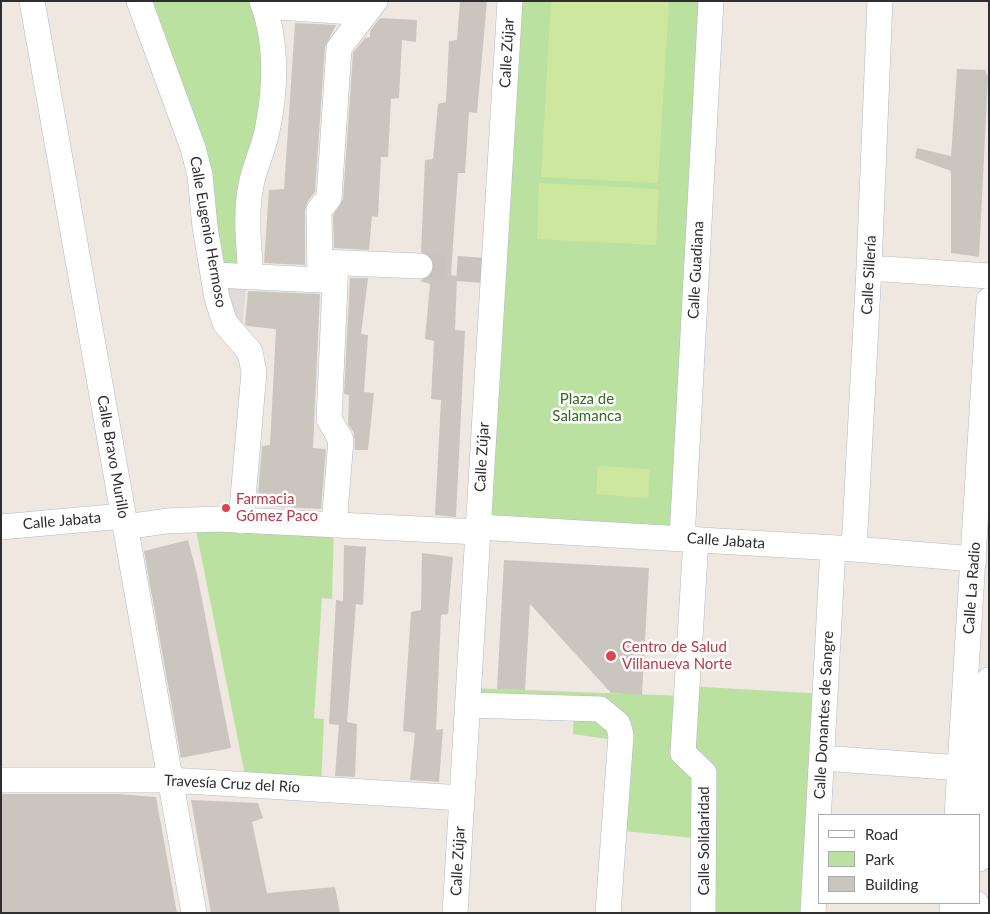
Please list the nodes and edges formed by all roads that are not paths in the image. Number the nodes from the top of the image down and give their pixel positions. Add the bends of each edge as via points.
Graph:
1 (32, 1) edge
2 (139, 1) edge
3 (510, 1) edge
4 (711, 1) edge
5 (880, 1) edge
6 (263, 4) edge
7 (371, 7) edge
8 (420, 266) tunnel mouth
9 (870, 268) junction
10 (325, 269) junction
11 (214, 275) junction
12 (989, 276) edge
13 (251, 277) junction
14 (989, 300) edge
15 (241, 521) junction
16 (124, 522) junction
17 (334, 525) junction
18 (1, 527) edge
19 (478, 530) junction
20 (689, 539) junction
21 (844, 548) junction
22 (974, 559) junction
23 (989, 680) edge
24 (468, 705) junction
25 (822, 758) junction
26 (960, 768) junction
27 (1, 780) edge
28 (170, 780) junction
29 (462, 798) junction
30 (819, 814) edge
31 (957, 814) edge
32 (818, 827) edge
33 (980, 841) edge
34 (194, 913) edge
35 (455, 913) edge
36 (608, 913) edge
37 (704, 913) edge
38 (813, 913) edge

1 - 16 street, Calle Bravo Murillo
2 - 11 street, Calle Eugenio Hermoso via 193,148
3 - 19 street, Calle Zújar
4 - 20 street, Calle Guadiana
5 - 9 street, Calle Sillería
6 - 7 street
6 - 13 street via 270,21 274,70 268,126 251,186 248,233
7 - 10 street via 339,48 329,198 319,210
8 - 10 street
9 - 12 street
9 - 21 street, Calle Sillería
10 - 13 street
10 - 17 street via 329,418 341,440
11 - 13 street
11 - 15 street, Calle Eugenio Hermoso via 225,323 250,352 254,372
14 - 22 street, Calle La Radio
15 - 16 street, Calle Jabata
15 - 17 street, Calle Jabata
16 - 18 street, Calle Jabata
16 - 28 street, Calle Bravo Murillo
17 - 19 street, Calle Jabata
19 - 20 street, Calle Jabata
19 - 24 street, Calle Zújar
20 - 21 street, Calle Jabata
20 - 37 street, Calle Solidaridad via 683,752 704,772
21 - 22 street, Calle Jabata
21 - 25 street, Calle Donantes de Sangre via 825,694
22 - 26 street, Calle La Radio
23 - 33 street
24 - 29 street, Calle Zújar
24 - 36 street via 600,709 618,724 621,735
25 - 26 street
25 - 30 street, Calle Donantes de Sangre
26 - 31 street, Calle La Radio
27 - 28 street, Travesía Cruz del Río
28 - 29 street, Travesía Cruz del Río
28 - 34 street, Calle Bravo Murillo
29 - 35 street, Calle Zújar
32 - 38 street, Calle Donantes de Sangre

